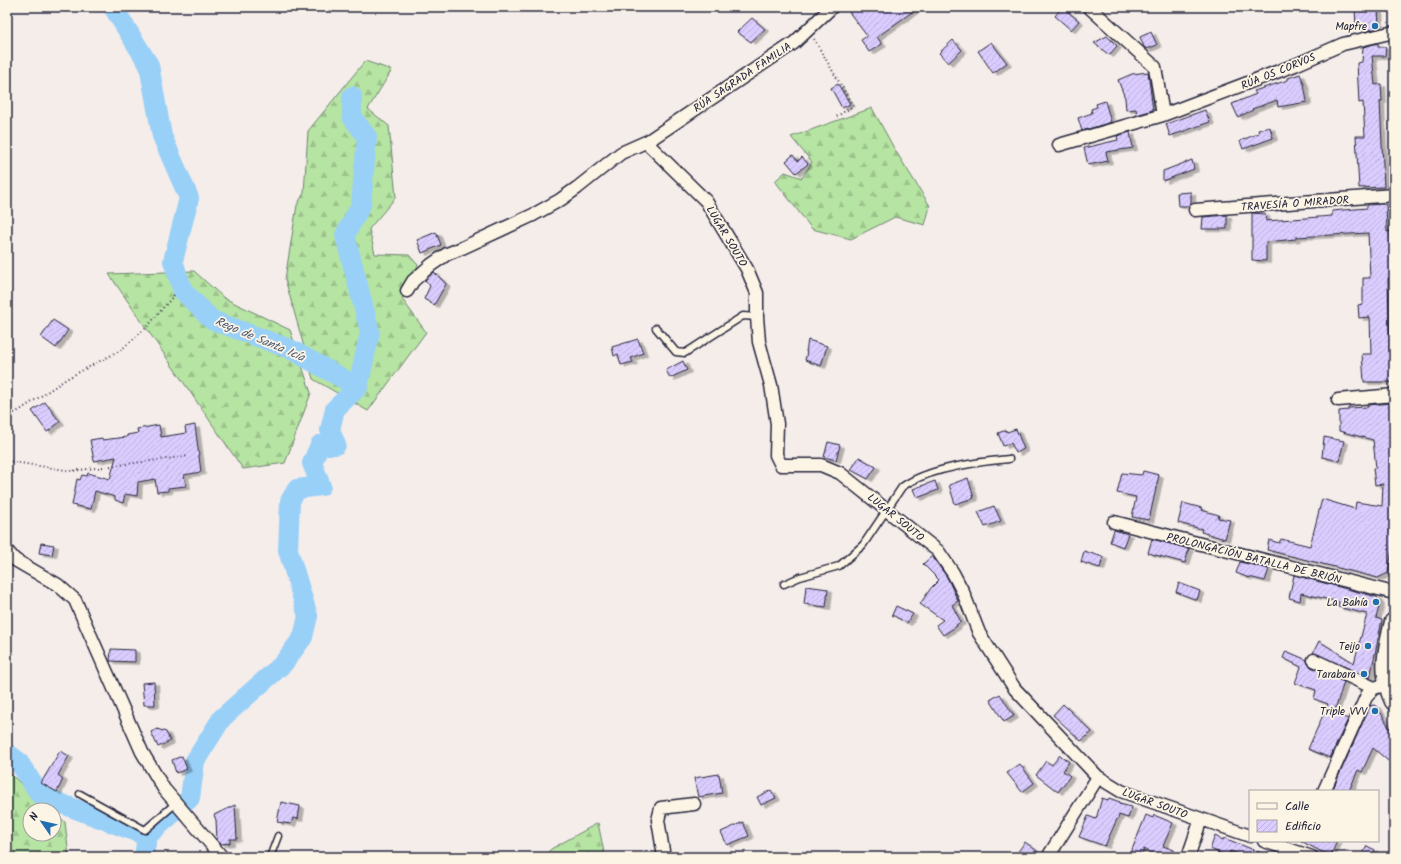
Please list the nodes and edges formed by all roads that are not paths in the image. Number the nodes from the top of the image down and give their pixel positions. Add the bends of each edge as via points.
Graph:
1 (832, 7) edge
2 (1088, 7) edge
3 (1394, 32) edge
4 (1163, 115) junction
5 (648, 141) junction
6 (1059, 145) dead end
7 (1394, 195) edge
8 (1195, 210) dead end
9 (407, 292) dead end
10 (756, 318) junction
11 (656, 328) dead end
12 (1394, 396) edge
13 (1338, 400) dead end
14 (1009, 459) dead end
15 (887, 509) junction
16 (1114, 522) dead end
17 (7, 551) edge
18 (784, 584) dead end
19 (1394, 593) edge
20 (1394, 622) edge
21 (1314, 660) dead end
22 (1385, 691) edge
23 (1098, 777) junction
24 (1324, 790) edge
25 (80, 794) dead end
26 (176, 803) junction
27 (694, 804) dead end
28 (1201, 819) junction
29 (278, 836) dead end
30 (1249, 836) edge
31 (1267, 842) edge
32 (1291, 849) edge
33 (222, 857) edge
34 (270, 857) edge
35 (664, 857) edge
36 (1048, 857) edge
37 (1188, 857) edge
38 (1312, 857) edge

1 - 5 street, RÚA SAGRADA FAMILIA via 794,42
2 - 4 street via 1155,67
3 - 4 street, RÚA OS CORVOS via 1344,44
4 - 6 street, RÚA OS CORVOS
5 - 9 street, RÚA SAGRADA FAMILIA via 621,153 560,200 525,219 447,254 413,281
5 - 10 street, LUGAR SOUTO via 650,146 706,201 747,269 757,293
7 - 8 street, TRAVESÍA O MIRADOR
10 - 11 lane via 743,316 685,353 676,352
10 - 15 street, LUGAR SOUTO via 759,342 771,385 777,424 776,455 781,465 821,465 840,473
12 - 13 street
14 - 15 lane via 979,462 911,480 902,487
15 - 18 lane via 863,545 839,566
15 - 23 street, LUGAR SOUTO via 938,551 954,573 979,633 1015,689
16 - 19 street, PROLONGACIÓN BATALLA DE BRIÓN
17 - 26 street via 15,560 58,585 75,600 142,752 164,789
20 - 22 main road via 1388,647
21 - 22 street
22 - 24 street via 1367,695
23 - 28 street, LUGAR SOUTO via 1121,791
23 - 36 street
25 - 26 lane via 145,830
26 - 33 street
27 - 35 street via 661,808 658,820
28 - 30 street, LUGAR SOUTO
28 - 37 street
29 - 34 lane
31 - 32 street
32 - 38 street

